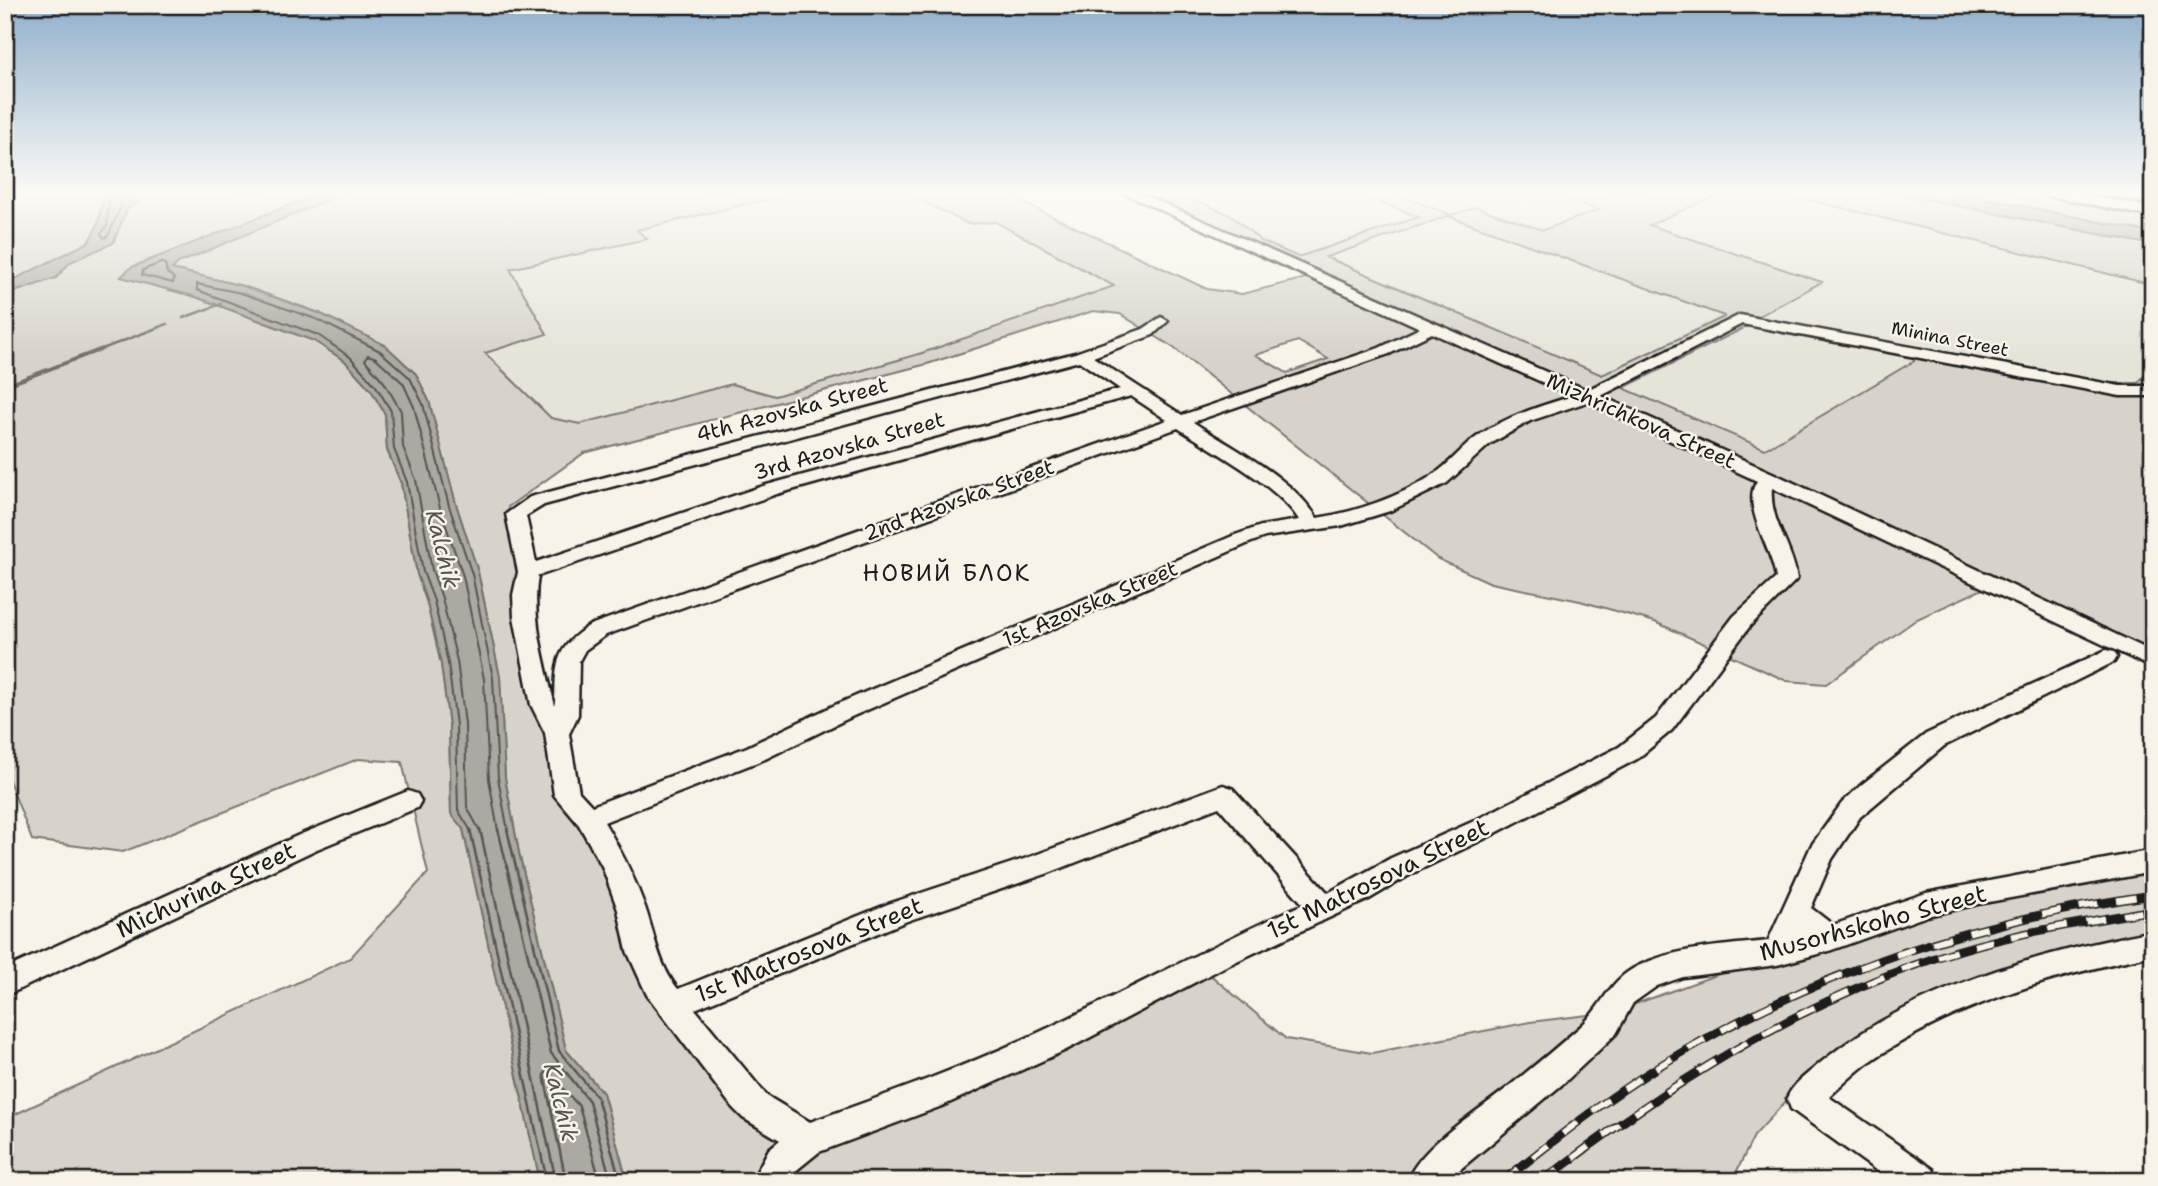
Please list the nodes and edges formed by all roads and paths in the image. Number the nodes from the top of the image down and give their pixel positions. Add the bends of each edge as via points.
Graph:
1 (1249, 246) edge
2 (1740, 319) joint
3 (1161, 321) dead end
4 (1431, 328) junction
5 (1081, 356) junction
6 (1133, 390) junction
7 (2153, 391) edge
8 (1587, 397) junction
9 (1179, 422) junction
10 (1770, 479) junction
11 (1311, 525) junction
12 (528, 572) junction
13 (2106, 657) dead end
14 (2153, 661) edge
15 (557, 733) junction
16 (408, 801) dead end
17 (588, 818) junction
18 (2153, 861) edge
19 (1322, 907) junction
20 (1795, 912) junction
21 (1829, 939) junction
22 (2153, 943) edge
23 (1777, 952) junction
24 (5, 983) edge
25 (672, 1005) junction
26 (808, 1139) junction
27 (769, 1181) edge
28 (1424, 1181) edge
29 (1921, 1181) edge

1 - 4 street, Mizhrichkova Street
2 - 7 street, Minina Street via 2120,391
2 - 8 street, 1st Azovska Street
3 - 5 street, 4th Azovska Street via 1148,332
4 - 8 street, Mizhrichkova Street
4 - 9 street, 2nd Azovska Street via 1384,351
5 - 6 street
5 - 12 street, 4th Azovska Street via 537,501 516,513
6 - 9 street
6 - 12 street, 3rd Azovska Street via 770,491
8 - 10 street, Mizhrichkova Street
8 - 11 street, 1st Azovska Street via 1539,410 1501,429 1440,479 1405,497 1341,520
9 - 11 street via 1293,498
9 - 15 street, 2nd Azovska Street via 598,630 569,658 564,720
10 - 14 street, Mizhrichkova Street
10 - 19 street, 1st Matrosova Street via 1763,486 1761,507 1785,563 1787,579 1742,621 1664,724 1643,744 1603,768
11 - 17 street, 1st Azovska Street via 1242,539 843,711 756,754
12 - 15 street via 525,617 543,705
13 - 20 street via 1942,736 1870,792 1851,810 1823,851
15 - 17 street via 567,795
16 - 24 street, Michurina Street via 308,842
17 - 25 street via 615,864 642,951
18 - 21 street, Musorhskoho Street via 1926,905
19 - 25 street, 1st Matrosova Street via 1223,795 898,912
19 - 26 street, 1st Matrosova Street via 1055,1041 931,1095
20 - 21 street
20 - 23 street
21 - 23 street, Musorhskoho Street
22 - 29 street via 2088,956 1993,984 1854,1055 1803,1098
23 - 28 street, Musorhskoho Street via 1683,964 1647,976 1622,994 1605,1024 1554,1071 1449,1154
25 - 26 street via 755,1107
26 - 27 street, 1st Matrosova Street via 781,1161

